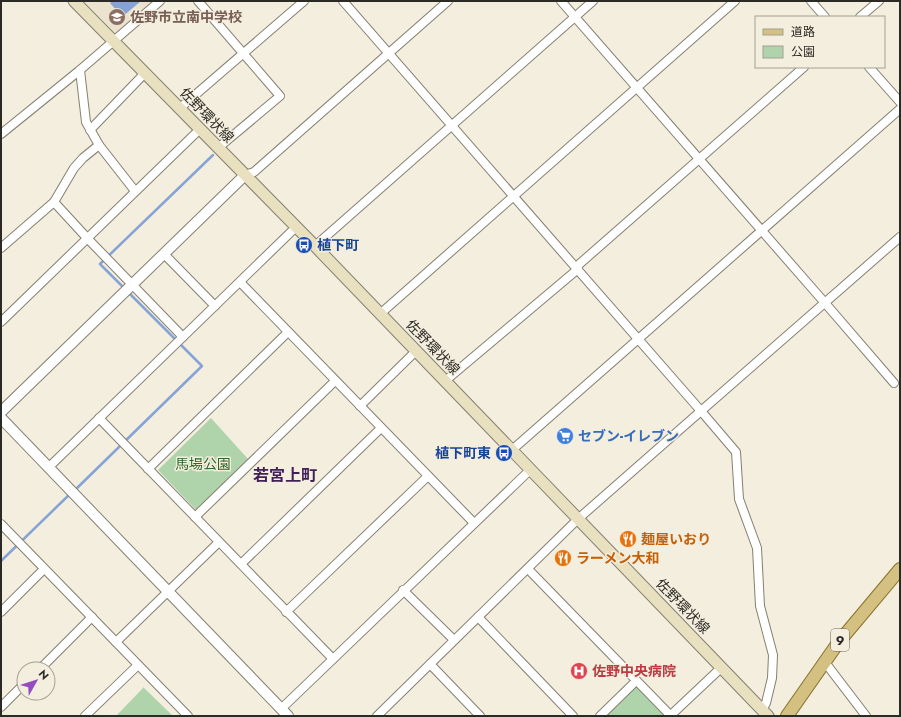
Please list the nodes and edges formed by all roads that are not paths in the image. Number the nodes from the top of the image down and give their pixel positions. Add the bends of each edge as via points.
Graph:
1 (74, 1) edge
2 (160, 1) edge
3 (198, 1) edge
4 (304, 1) edge
5 (343, 1) edge
6 (448, 1) edge
7 (561, 1) edge
8 (593, 1) edge
9 (735, 1) edge
10 (811, 1) edge
11 (879, 1) edge
12 (824, 16) edge
13 (861, 16) edge
14 (575, 17) junction
15 (114, 42) junction
16 (244, 53) junction
17 (389, 54) junction
18 (803, 68) edge
19 (871, 68) edge
20 (80, 70) junction
21 (145, 73) junction
22 (637, 87) junction
23 (900, 102) edge
24 (180, 108) junction
25 (900, 109) edge
26 (452, 126) junction
27 (200, 129) junction
28 (90, 130) junction
29 (1, 134) edge
30 (100, 145) junction
31 (218, 148) junction
32 (700, 159) junction
33 (245, 175) junction
34 (135, 192) junction
35 (514, 196) junction
36 (54, 202) junction
37 (296, 227) junction
38 (762, 230) junction
39 (900, 237) edge
40 (88, 239) junction
41 (315, 246) junction
42 (1, 248) edge
43 (164, 254) junction
44 (577, 268) junction
45 (240, 282) junction
46 (132, 285) junction
47 (825, 303) junction
48 (215, 306) junction
49 (380, 314) junction
50 (1, 322) edge
51 (288, 332) junction
52 (183, 337) junction
53 (638, 340) junction
54 (416, 351) junction
55 (335, 381) junction
56 (445, 381) junction
57 (894, 383) dead end
58 (360, 406) junction
59 (701, 411) junction
60 (1, 412) edge
61 (1, 418) edge
62 (99, 418) junction
63 (382, 428) junction
64 (512, 450) junction
65 (48, 468) junction
66 (148, 469) junction
67 (530, 470) junction
68 (428, 476) junction
69 (195, 517) junction
70 (578, 519) junction
71 (1, 524) edge
72 (474, 524) junction
73 (219, 542) junction
74 (241, 564) junction
75 (44, 569) junction
76 (528, 569) junction
77 (900, 569) edge
78 (404, 590) junction
79 (168, 592) junction
80 (1, 612) edge
81 (286, 612) junction
82 (92, 617) junction
83 (478, 617) junction
84 (454, 640) junction
85 (116, 642) junction
86 (334, 660) junction
87 (48, 661) edge
88 (824, 662) junction
89 (430, 664) junction
90 (138, 665) junction
91 (722, 667) junction
92 (636, 681) junction
93 (16, 692) edge
94 (1, 707) edge
95 (285, 712) edge
96 (765, 713) edge
97 (382, 715) edge
98 (85, 716) edge
99 (188, 716) edge
100 (480, 716) edge
101 (574, 716) edge
102 (600, 716) edge
103 (670, 716) edge
104 (786, 716) edge
105 (866, 716) edge

1 - 15 main road, 佐野環状線
2 - 15 street
3 - 16 street
4 - 16 street
5 - 17 street
6 - 17 street
7 - 14 street
8 - 14 street
9 - 22 street
10 - 12 street
11 - 13 street
14 - 22 street
14 - 26 street
15 - 20 street
15 - 21 main road, 佐野環状線
16 - 24 street
16 - 31 street via 280,96
17 - 26 street
17 - 33 street via 254,172
18 - 32 street
19 - 23 street
20 - 28 street via 86,122
20 - 29 street
21 - 24 main road, 佐野環状線
21 - 28 street
22 - 32 street
22 - 35 street
24 - 27 main road, 佐野環状線
25 - 38 street
26 - 35 street
26 - 41 street
27 - 31 main road, 佐野環状線
27 - 34 street
28 - 30 street
30 - 34 street
30 - 36 street via 74,168
31 - 33 main road, 佐野環状線
32 - 38 street
32 - 44 street
33 - 37 main road, 佐野環状線
33 - 43 street
34 - 40 street
35 - 44 street
35 - 49 street
36 - 40 street
36 - 42 street
37 - 41 main road, 佐野環状線
37 - 45 street
38 - 47 street
38 - 53 street
39 - 47 street
40 - 46 street
40 - 50 street
41 - 49 main road, 佐野環状線
43 - 46 street
43 - 48 street
44 - 53 street
44 - 56 street
45 - 48 street
45 - 51 street
46 - 52 street
46 - 60 street
47 - 57 street
47 - 59 street
48 - 52 street
49 - 54 main road, 佐野環状線
51 - 55 street
51 - 66 street
52 - 62 street
53 - 59 street
53 - 64 street
54 - 56 main road, 佐野環状線
54 - 58 street
55 - 58 street
55 - 69 street
56 - 64 main road, 佐野環状線
58 - 63 street
59 - 70 street
59 - 96 street via 736,452 739,499 757,548 760,606 773,655 772,678
61 - 65 street
62 - 65 street
62 - 66 street
63 - 68 street
63 - 74 street
64 - 67 main road, 佐野環状線
65 - 79 street
66 - 69 street
67 - 70 main road, 佐野環状線
67 - 72 street
68 - 72 street
68 - 81 street
69 - 73 street
70 - 76 street
70 - 91 main road, 佐野環状線
71 - 75 street
72 - 78 street
73 - 74 street
73 - 79 street
74 - 81 street
75 - 80 street
75 - 82 street
76 - 83 street
76 - 92 street
77 - 88 main road, 9
78 - 84 street
78 - 86 street
79 - 85 street
79 - 95 street
81 - 86 street
82 - 85 street
82 - 87 street
83 - 84 street
83 - 101 street
84 - 89 street
85 - 90 street
86 - 95 street
88 - 104 main road, 9
88 - 105 street
89 - 97 street
89 - 100 street
90 - 98 street
90 - 99 street
91 - 96 main road, 佐野環状線
91 - 103 street
92 - 102 street
92 - 103 street
93 - 94 street

